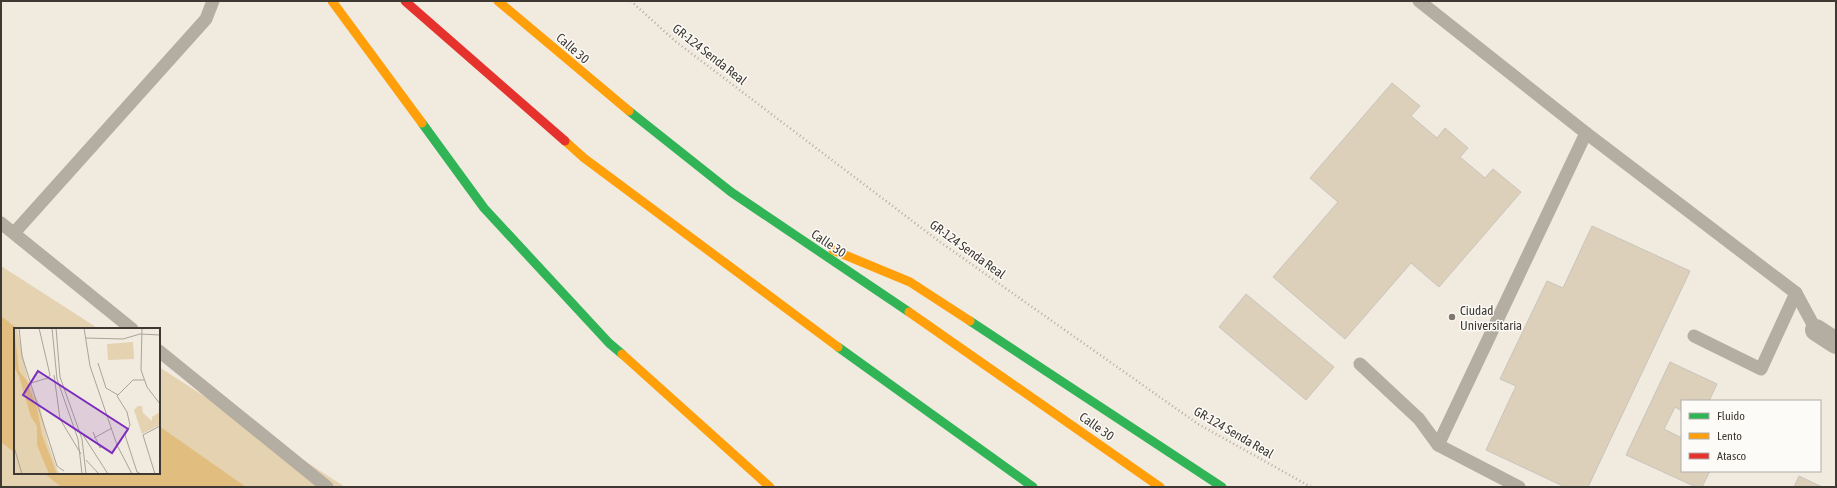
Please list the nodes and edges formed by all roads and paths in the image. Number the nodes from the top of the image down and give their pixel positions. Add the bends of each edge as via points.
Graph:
1 (213, 1) edge
2 (332, 1) edge
3 (405, 1) edge
4 (498, 1) edge
5 (632, 1) edge
6 (1419, 1) edge
7 (1586, 133) junction
8 (1, 223) edge
9 (786, 230) junction
10 (14, 233) junction
11 (1796, 293) junction
12 (131, 328) edge
13 (1816, 330) joint
14 (1694, 336) dead end
15 (1836, 343) edge
16 (160, 352) edge
17 (1360, 364) dead end
18 (1438, 445) junction
19 (327, 487) edge
20 (770, 487) edge
21 (1033, 487) edge
22 (1160, 487) edge
23 (1222, 487) edge
24 (1311, 487) edge
25 (1519, 487) edge

1 - 10 lane via 206,19
2 - 20 highway via 484,208 609,342
3 - 21 highway via 584,158 870,371
4 - 9 highway, Calle 30 via 601,89 731,192
5 - 24 path, GR-124 Senda Real via 675,41 940,242 1198,424
6 - 7 lane
7 - 11 lane
7 - 18 lane
8 - 10 lane
9 - 22 highway, Calle 30 via 934,329
9 - 23 highway via 910,282
10 - 12 lane
11 - 13 lane
11 - 14 lane via 1761,369
13 - 15 street
16 - 19 lane
17 - 18 lane via 1419,418
18 - 25 lane

